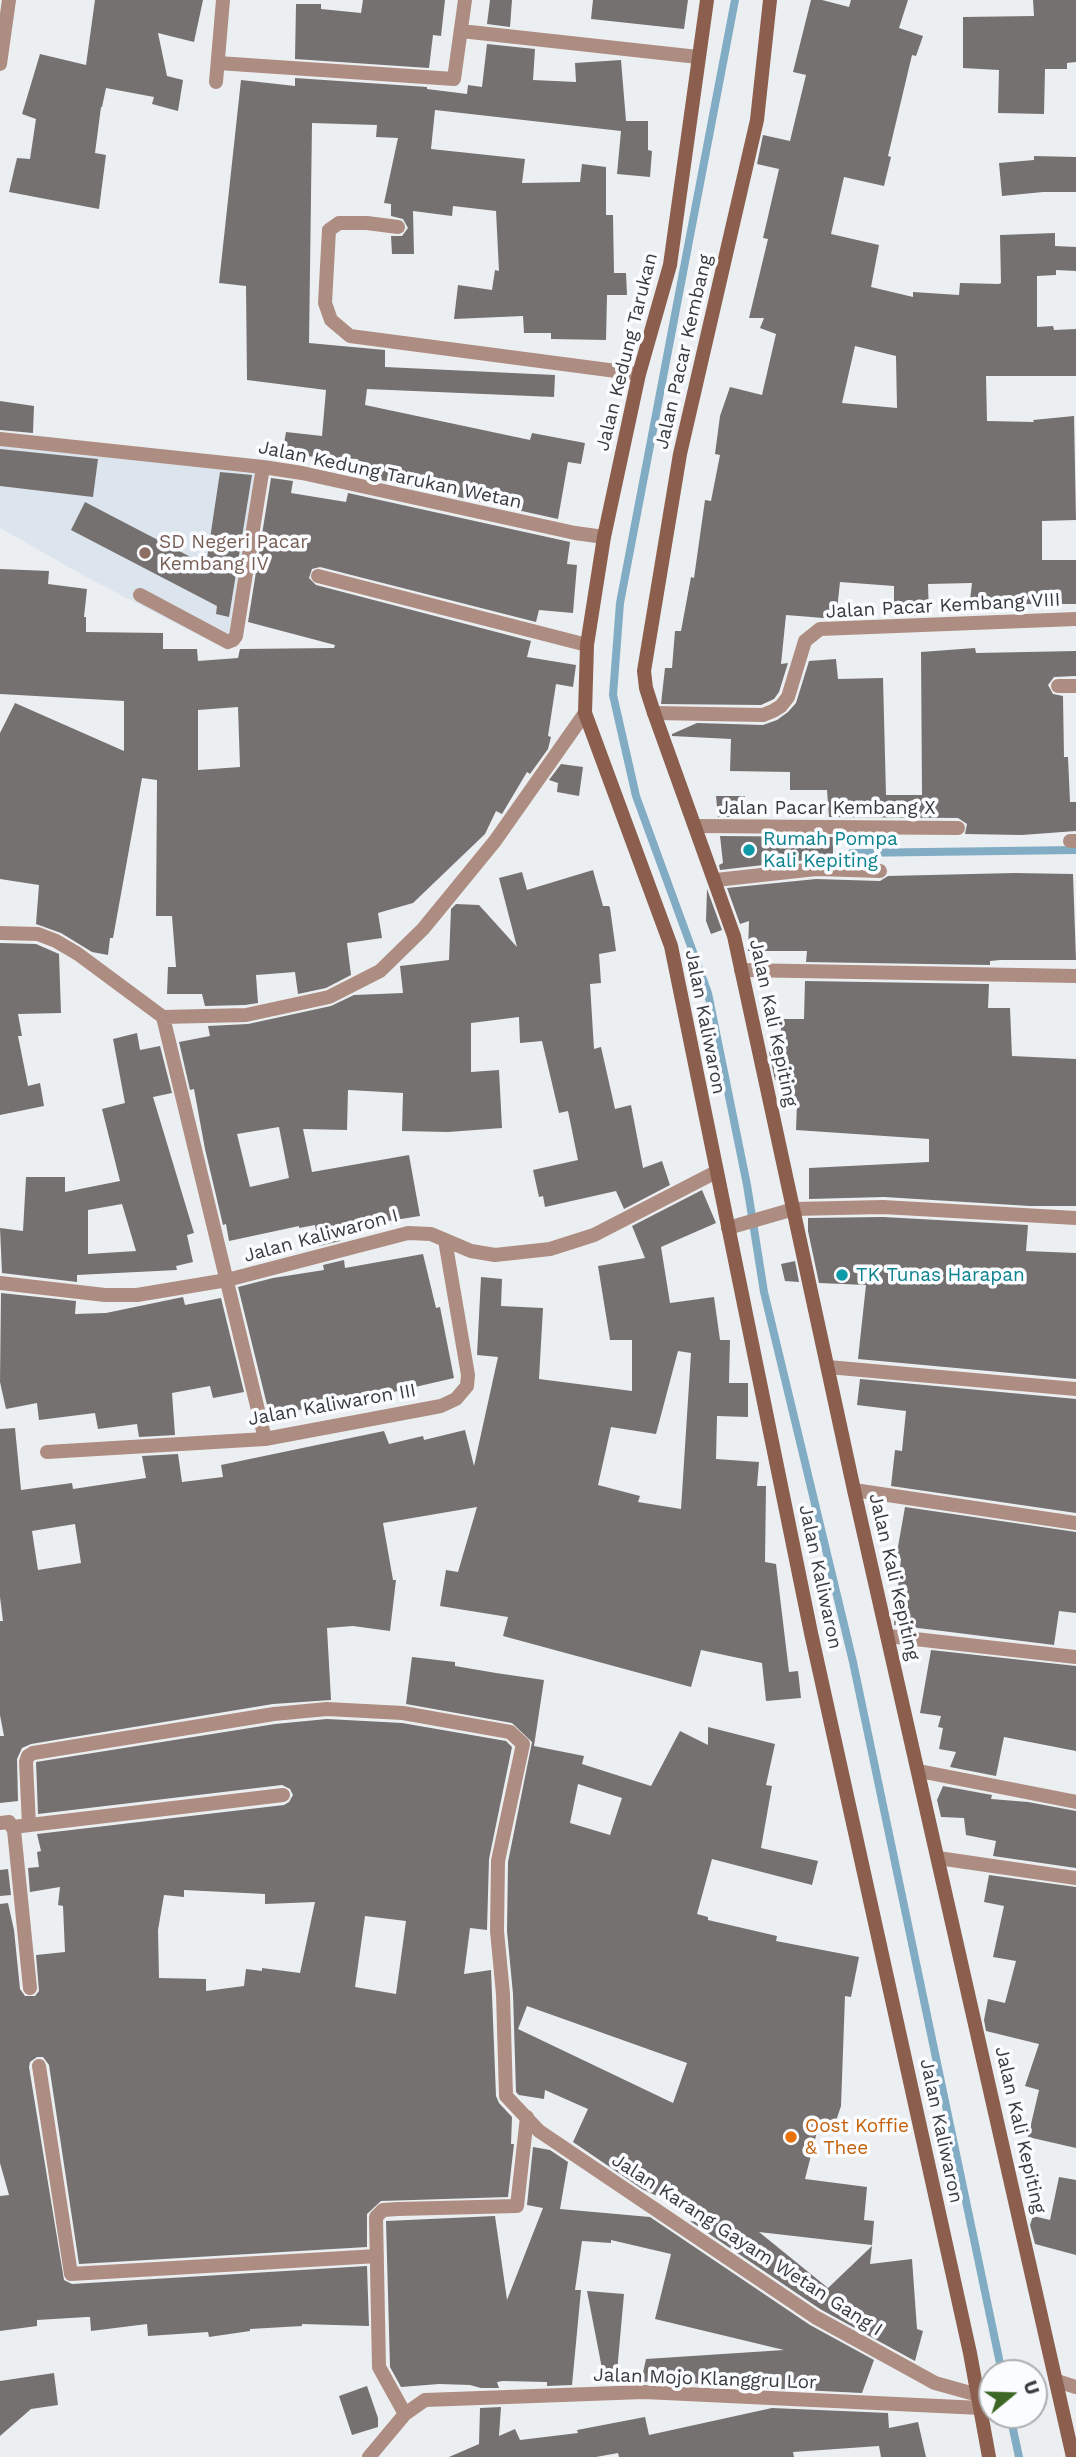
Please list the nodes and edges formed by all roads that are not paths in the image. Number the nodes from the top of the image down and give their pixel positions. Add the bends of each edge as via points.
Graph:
1 (9, 0) edge
2 (223, 0) edge
3 (465, 0) edge
4 (707, 0) edge
5 (770, 0) edge
6 (461, 30) junction
7 (698, 57) junction
8 (218, 63) junction
9 (0, 64) edge
10 (216, 82) dead end
11 (398, 228) dead end
12 (639, 374) junction
13 (0, 439) edge
14 (263, 467) junction
15 (604, 537) junction
16 (318, 576) dead end
17 (140, 596) dead end
18 (1076, 619) edge
19 (587, 645) junction
20 (1058, 686) dead end
21 (1076, 686) edge
22 (585, 713) junction
23 (654, 713) junction
24 (696, 826) junction
25 (958, 828) dead end
26 (880, 871) dead end
27 (716, 880) junction
28 (0, 933) edge
29 (741, 970) junction
30 (1076, 976) edge
31 (163, 1017) junction
32 (716, 1172) junction
33 (791, 1210) junction
34 (1076, 1217) edge
35 (735, 1226) junction
36 (445, 1240) junction
37 (227, 1280) junction
38 (0, 1283) edge
39 (828, 1367) junction
40 (1076, 1389) edge
41 (265, 1440) junction
42 (47, 1452) dead end
43 (854, 1490) junction
44 (1076, 1523) edge
45 (888, 1636) junction
46 (1076, 1657) edge
47 (919, 1771) junction
48 (283, 1795) dead end
49 (1076, 1802) edge
50 (6, 1825) edge
51 (29, 1825) junction
52 (939, 1858) junction
53 (1076, 1878) edge
54 (30, 1988) dead end
55 (39, 2066) dead end
56 (527, 2117) junction
57 (377, 2256) junction
58 (1057, 2381) junction
59 (1076, 2387) edge
60 (978, 2393) edge
61 (978, 2401) edge
62 (978, 2402) edge
63 (405, 2414) junction
64 (1071, 2426) edge
65 (984, 2429) edge
66 (369, 2457) edge
67 (989, 2457) edge
68 (1073, 2457) edge

1 - 9 street
2 - 8 street
3 - 6 street
4 - 7 main road, Jalan Kedung Tarukan
5 - 23 main road, Jalan Pacar Kembang via 757,120 680,453 646,655 646,688
6 - 7 street
6 - 8 street via 454,79
7 - 12 main road, Jalan Kedung Tarukan via 670,265
8 - 10 street
11 - 12 street via 367,222 339,223 329,230 325,303 331,320 351,336
12 - 15 main road, Jalan Kedung Tarukan
13 - 14 street, Jalan Kedung Tarukan Wetan
14 - 15 street, Jalan Kedung Tarukan Wetan
14 - 17 street via 233,640 228,642
15 - 19 main road, Jalan Kedung Tarukan
16 - 19 street
18 - 23 street, Jalan Pacar Kembang VIII via 820,629 805,641 788,697 773,711 763,715
19 - 22 main road, Jalan Kedung Tarukan
20 - 21 street
22 - 31 street via 495,841 423,929 380,971 329,997 246,1015
22 - 32 main road, Jalan Kaliwaron via 671,946
23 - 24 main road, Jalan Kali Kepiting
24 - 25 street, Jalan Pacar Kembang X
24 - 27 main road, Jalan Kali Kepiting
26 - 27 street via 816,869
27 - 29 main road, Jalan Kali Kepiting
28 - 31 street via 38,934 56,941
29 - 30 street
29 - 33 main road, Jalan Kali Kepiting
31 - 37 street
32 - 35 main road, Jalan Kaliwaron
32 - 36 street, Jalan Kaliwaron I via 594,1235 550,1249 495,1255
33 - 34 street via 883,1207
33 - 35 street
33 - 39 main road, Jalan Kali Kepiting
35 - 60 main road, Jalan Kaliwaron via 811,1633
36 - 37 street, Jalan Kaliwaron I via 408,1233
36 - 41 street, Jalan Kaliwaron III via 468,1375 462,1394 441,1406
37 - 38 street, Jalan Kaliwaron I via 137,1296
37 - 41 street
39 - 40 street
39 - 43 main road, Jalan Kali Kepiting
41 - 42 street, Jalan Kaliwaron III
43 - 44 street
43 - 45 main road, Jalan Kali Kepiting
45 - 46 street
45 - 47 main road, Jalan Kali Kepiting
47 - 49 street
47 - 52 main road, Jalan Kali Kepiting
48 - 51 street
50 - 51 street
50 - 54 street
51 - 56 street, Jalan Karang Gayam Wetan Gang I via 26,1762 33,1754 327,1709 403,1713 510,1732 523,1744 498,1861 498,1931 506,2096
52 - 53 street
52 - 58 main road, Jalan Kali Kepiting
55 - 57 street via 71,2274
56 - 57 street via 517,2206 383,2210 376,2217
56 - 61 street, Jalan Karang Gayam Wetan Gang I via 539,2131 815,2317 935,2383
57 - 63 street via 379,2367
58 - 59 street
58 - 64 main road, Jalan Kali Kepiting
62 - 63 street, Jalan Mojo Klanggru Lor via 644,2392 425,2400
63 - 66 street, Jalan Mojo Klanggru Lor
64 - 68 main road, Jalan Kali Kepiting
65 - 67 main road, Jalan Kaliwaron

